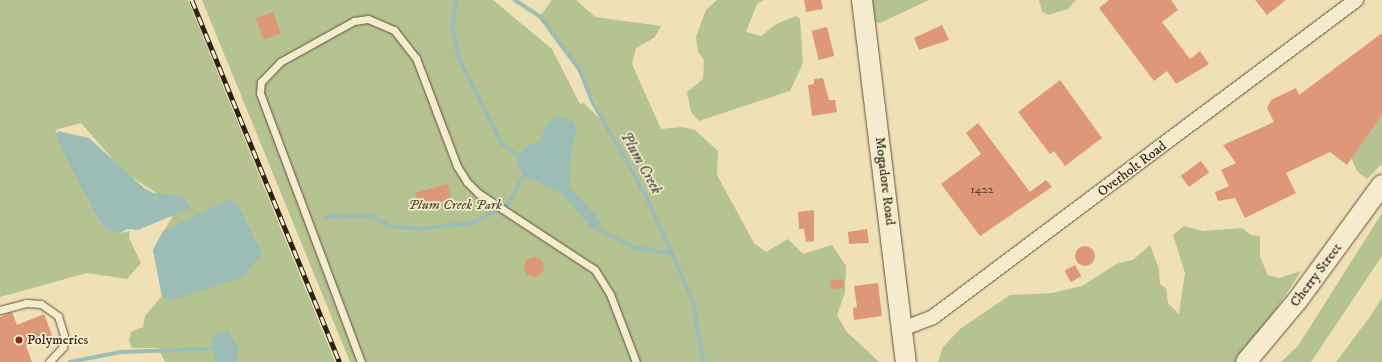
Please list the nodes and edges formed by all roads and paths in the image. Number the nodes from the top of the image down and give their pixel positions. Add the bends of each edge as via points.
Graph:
1 (862, 0) edge
2 (1356, 0) edge
3 (1382, 185) edge
4 (0, 310) edge
5 (902, 329) junction
6 (49, 362) edge
7 (361, 362) edge
8 (636, 362) edge
9 (906, 362) edge
10 (1246, 362) edge

1 - 5 street, Mogadore Road
2 - 5 street, Overholt Road via 933,317
3 - 10 street, Cherry Street via 1297,301
4 - 6 lane via 26,303 41,304 58,316 64,336 62,347
5 - 9 street, Mogadore Road
7 - 8 lane via 263,108 261,82 268,72 354,21 381,22 394,30 416,58 457,166 478,193 594,270 610,294

